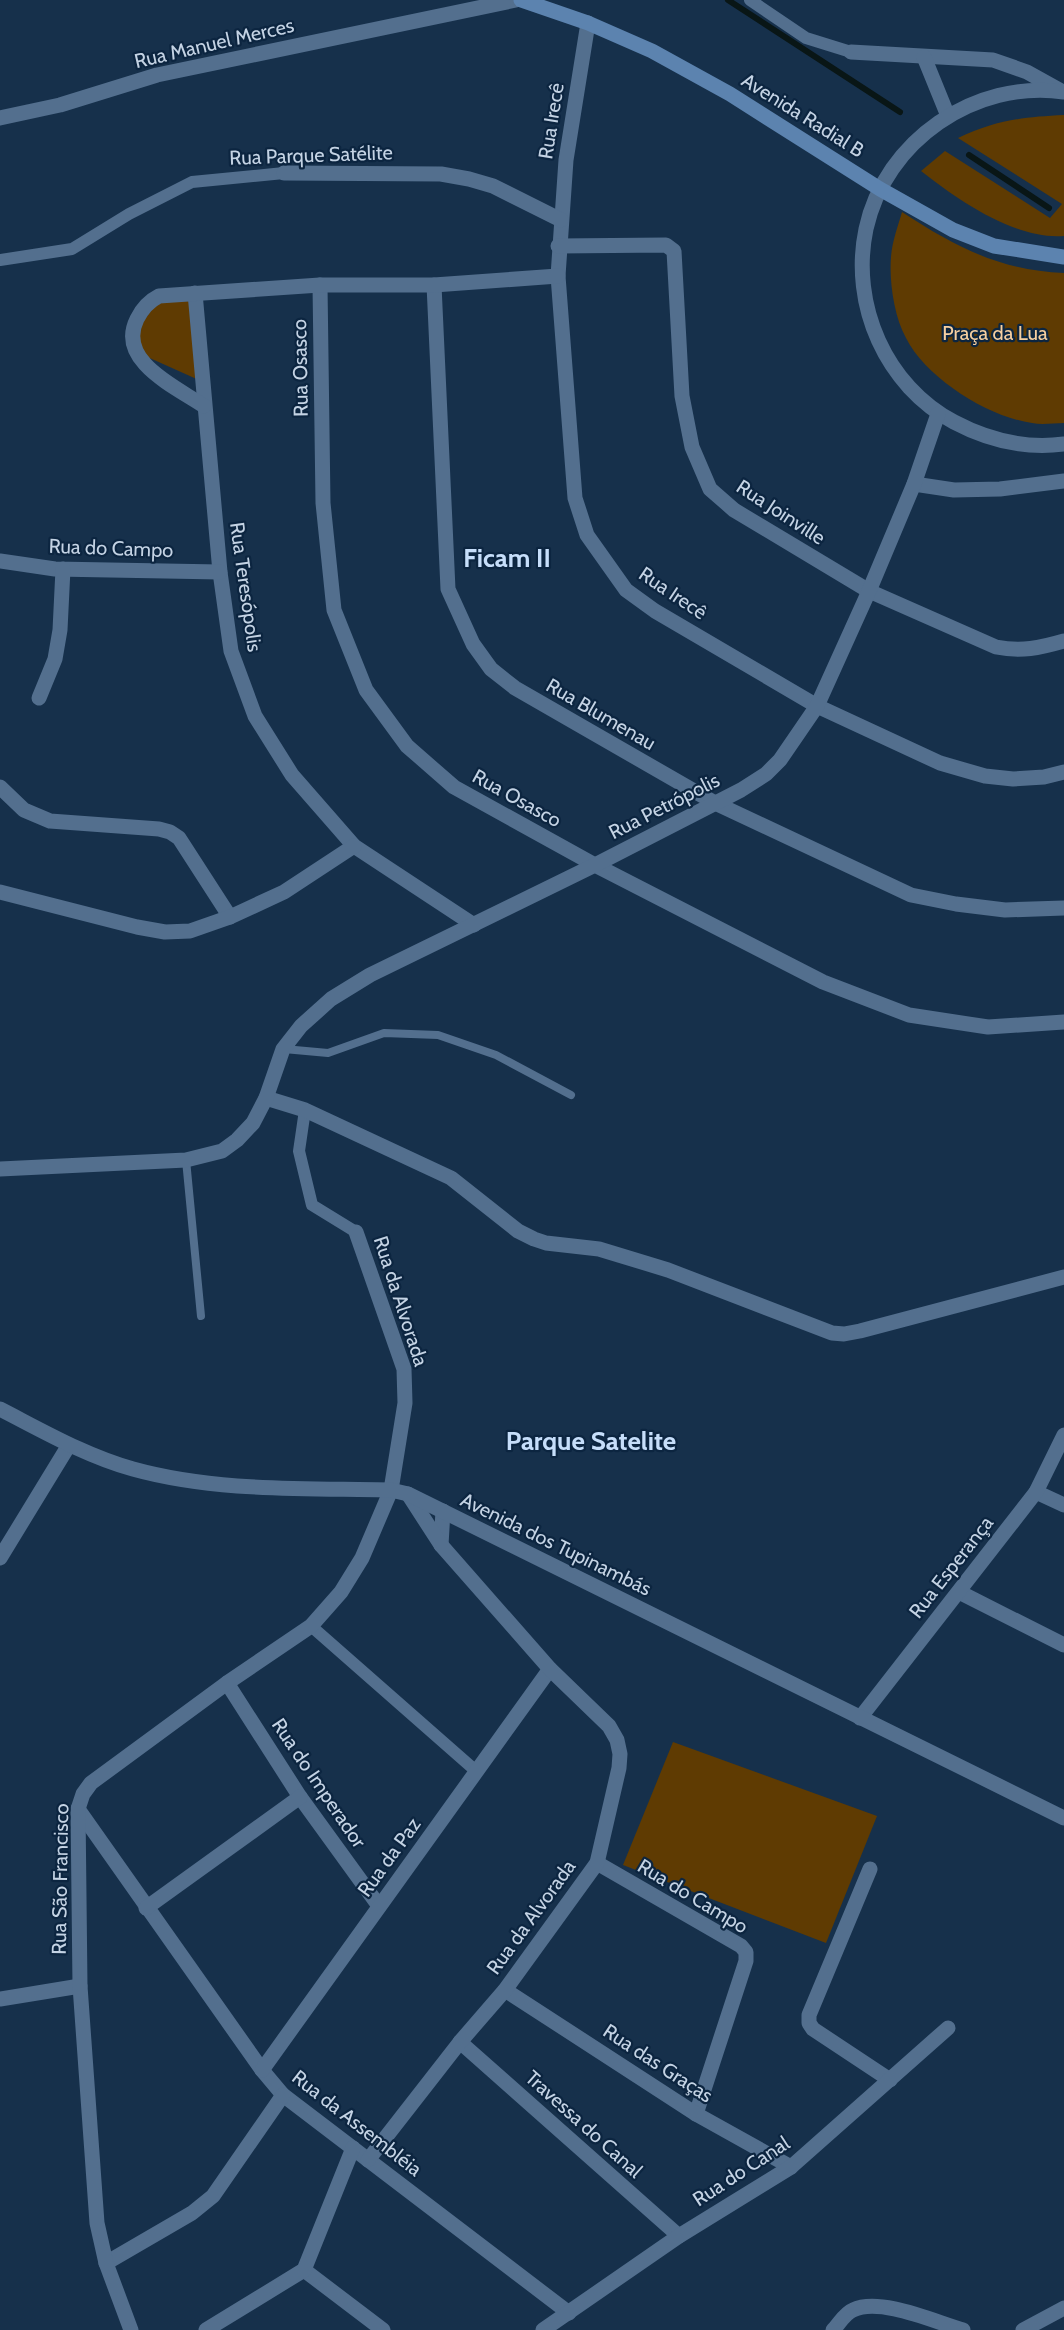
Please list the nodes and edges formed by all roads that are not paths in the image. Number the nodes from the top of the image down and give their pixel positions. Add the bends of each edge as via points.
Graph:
1 (451, 0) edge
2 (516, 0) edge
3 (521, 0) edge
4 (750, 0) edge
5 (439, 16) junction
6 (588, 23) junction
7 (850, 52) joint
8 (924, 57) junction
9 (1062, 92) edge
10 (948, 116) junction
11 (0, 118) edge
12 (284, 173) joint
13 (880, 189) junction
14 (561, 220) junction
15 (558, 246) junction
16 (1064, 257) edge
17 (0, 260) edge
18 (558, 276) junction
19 (320, 285) junction
20 (434, 285) junction
21 (195, 293) junction
22 (204, 406) junction
23 (938, 414) junction
24 (1064, 444) edge
25 (1064, 481) edge
26 (914, 484) junction
27 (0, 561) edge
28 (63, 569) junction
29 (220, 572) junction
30 (869, 591) junction
31 (1064, 641) edge
32 (39, 698) dead end
33 (817, 705) junction
34 (1064, 772) edge
35 (0, 787) edge
36 (715, 803) junction
37 (354, 846) junction
38 (595, 865) junction
39 (0, 891) edge
40 (1064, 909) edge
41 (230, 917) junction
42 (474, 925) junction
43 (1064, 1022) edge
44 (283, 1049) junction
45 (571, 1095) dead end
46 (266, 1098) junction
47 (305, 1110) junction
48 (186, 1160) junction
49 (0, 1168) edge
50 (356, 1232) joint
51 (1064, 1277) edge
52 (201, 1316) dead end
53 (0, 1409) edge
54 (1064, 1435) edge
55 (69, 1445) junction
56 (391, 1490) junction
57 (1036, 1492) junction
58 (408, 1494) junction
59 (1064, 1505) edge
60 (443, 1511) junction
61 (441, 1545) junction
62 (0, 1558) edge
63 (959, 1592) junction
64 (311, 1626) junction
65 (1064, 1645) edge
66 (550, 1669) junction
67 (227, 1683) junction
68 (860, 1718) junction
69 (476, 1771) junction
70 (300, 1797) junction
71 (78, 1809) junction
72 (1064, 1818) edge
73 (597, 1863) junction
74 (870, 1869) dead end
75 (380, 1906) junction
76 (146, 1908) junction
77 (80, 1986) junction
78 (505, 1990) junction
79 (0, 1999) edge
80 (948, 2028) dead end
81 (460, 2042) junction
82 (262, 2070) junction
83 (890, 2080) junction
84 (283, 2095) junction
85 (696, 2114) junction
86 (353, 2148) junction
87 (368, 2160) junction
88 (791, 2167) junction
89 (679, 2236) junction
90 (106, 2263) junction
91 (304, 2270) junction
92 (1064, 2308) edge
93 (568, 2313) junction
94 (373, 2327) edge
95 (131, 2330) edge
96 (206, 2330) edge
97 (543, 2330) edge
98 (833, 2330) edge
99 (963, 2330) edge
100 (1023, 2330) edge

1 - 5 street
2 - 5 street, Rua Manuel Merces
3 - 6 main road, Avenida Radial B
4 - 7 street via 806,38
5 - 11 street, Rua Manuel Merces via 157,75 60,105
6 - 13 main road, Avenida Radial B via 652,51 730,94
6 - 14 street, Rua Irecê via 566,160
7 - 8 street
8 - 9 street via 993,60 1027,72
8 - 10 street
9 - 10 street via 1020,91 979,100
10 - 13 street via 909,146
12 - 14 street, Rua Parque Satélite via 441,174 469,178
12 - 17 street, Rua Parque Satélite via 192,182 72,249
13 - 16 main road, Avenida Radial B via 953,230 994,246
13 - 23 street via 866,229 862,271 868,313 883,352 901,378
14 - 15 street, Rua Irecê
15 - 18 street, Rua Irecê
15 - 30 street, Rua Joinville via 666,245 674,251 682,396 692,447 710,489 734,510
18 - 20 street
18 - 33 street, Rua Irecê via 575,498 587,535 626,590 655,611
19 - 20 street
19 - 21 street
19 - 38 street, Rua Osasco via 323,503 334,610 366,690 407,746 454,787
20 - 36 street, Rua Blumenau via 447,589 473,644 491,669 515,688
21 - 22 street, Rua Teresópolis
21 - 22 street via 159,296 147,303 135,322 132,342 145,366
22 - 29 street, Rua Teresópolis
23 - 24 street via 976,434 1018,445
23 - 26 street, Rua Petrópolis
25 - 26 street via 954,490
26 - 30 street, Rua Petrópolis
27 - 28 street, Rua do Campo
28 - 29 street, Rua do Campo
28 - 32 street via 60,630
29 - 37 street, Rua Teresópolis via 231,651 255,716 292,776
30 - 31 street, Rua Joinville via 996,647 1035,650
30 - 33 street, Rua Petrópolis
33 - 34 street, Rua Irecê via 940,763 985,776 1013,779
33 - 36 street, Rua Petrópolis via 766,774
35 - 41 street via 24,810 50,821 170,832 179,838
36 - 38 street, Rua Petrópolis
36 - 40 street, Rua Blumenau via 911,895 1005,910
37 - 41 street via 284,892
37 - 42 street, Rua Teresópolis
38 - 42 street, Rua Petrópolis
38 - 43 street, Rua Osasco via 823,982 909,1015 988,1027
39 - 41 street via 165,932 190,931
42 - 44 street, Rua Petrópolis via 370,975 331,999
44 - 45 lane via 328,1053 384,1033 438,1035 495,1056
44 - 46 street, Rua Petrópolis
46 - 47 street
46 - 48 street, Rua Petrópolis via 253,1123 237,1140 222,1151
47 - 50 street via 299,1151 312,1204
47 - 51 street via 451,1178 518,1231 534,1239 599,1250 668,1270 832,1333 860,1331
48 - 49 street, Rua Petrópolis
48 - 52 lane
50 - 56 street, Rua da Alvorada via 404,1369 405,1403
53 - 55 street, Avenida dos Tupinambás
54 - 57 street, Rua Esperança
55 - 56 street, Avenida dos Tupinambás via 131,1469 222,1486
55 - 62 street
56 - 58 street, Avenida dos Tupinambás
56 - 64 street, Rua São Francisco via 362,1558 341,1592
57 - 59 street
57 - 63 street, Rua Esperança
58 - 60 street, Avenida dos Tupinambás
58 - 61 street, Rua da Alvorada
60 - 61 street
60 - 68 street, Avenida dos Tupinambás
61 - 66 street, Rua da Alvorada
63 - 65 street
63 - 68 street, Rua Esperança
64 - 67 street, Rua São Francisco
64 - 69 street
66 - 69 street, Rua da Paz
66 - 73 street, Rua da Alvorada via 609,1726 617,1740 619,1768
67 - 70 street, Rua do Imperador
67 - 71 street, Rua São Francisco via 92,1783
68 - 72 street, Avenida dos Tupinambás
69 - 75 street, Rua da Paz
70 - 75 street, Rua do Imperador
70 - 76 street
71 - 76 street, Rua da Assembléia
71 - 77 street, Rua São Francisco
73 - 78 street, Rua da Alvorada
73 - 85 street, Rua do Campo via 746,1952
74 - 83 street via 808,2023
75 - 82 street, Rua da Paz
76 - 82 street, Rua da Assembléia
77 - 79 street
77 - 90 street, Rua São Francisco via 97,2223
78 - 81 street, Rua da Alvorada
78 - 85 street, Rua das Graças
80 - 83 street, Rua do Canal
81 - 87 street, Rua da Alvorada
81 - 89 street, Travessa do Canal
82 - 84 street, Rua da Assembléia
83 - 88 street, Rua do Canal
84 - 86 street, Rua da Assembléia
84 - 90 street via 213,2196 192,2213
85 - 88 street, Rua das Graças
86 - 87 street, Rua da Assembléia
86 - 91 street
87 - 93 street, Rua da Assembléia
88 - 89 street, Rua do Canal
89 - 93 street, Rua do Canal
90 - 95 street, Rua São Francisco
91 - 94 street
91 - 96 street
92 - 100 street
93 - 97 street, Rua do Canal
98 - 99 street via 851,2310 868,2306 885,2307

